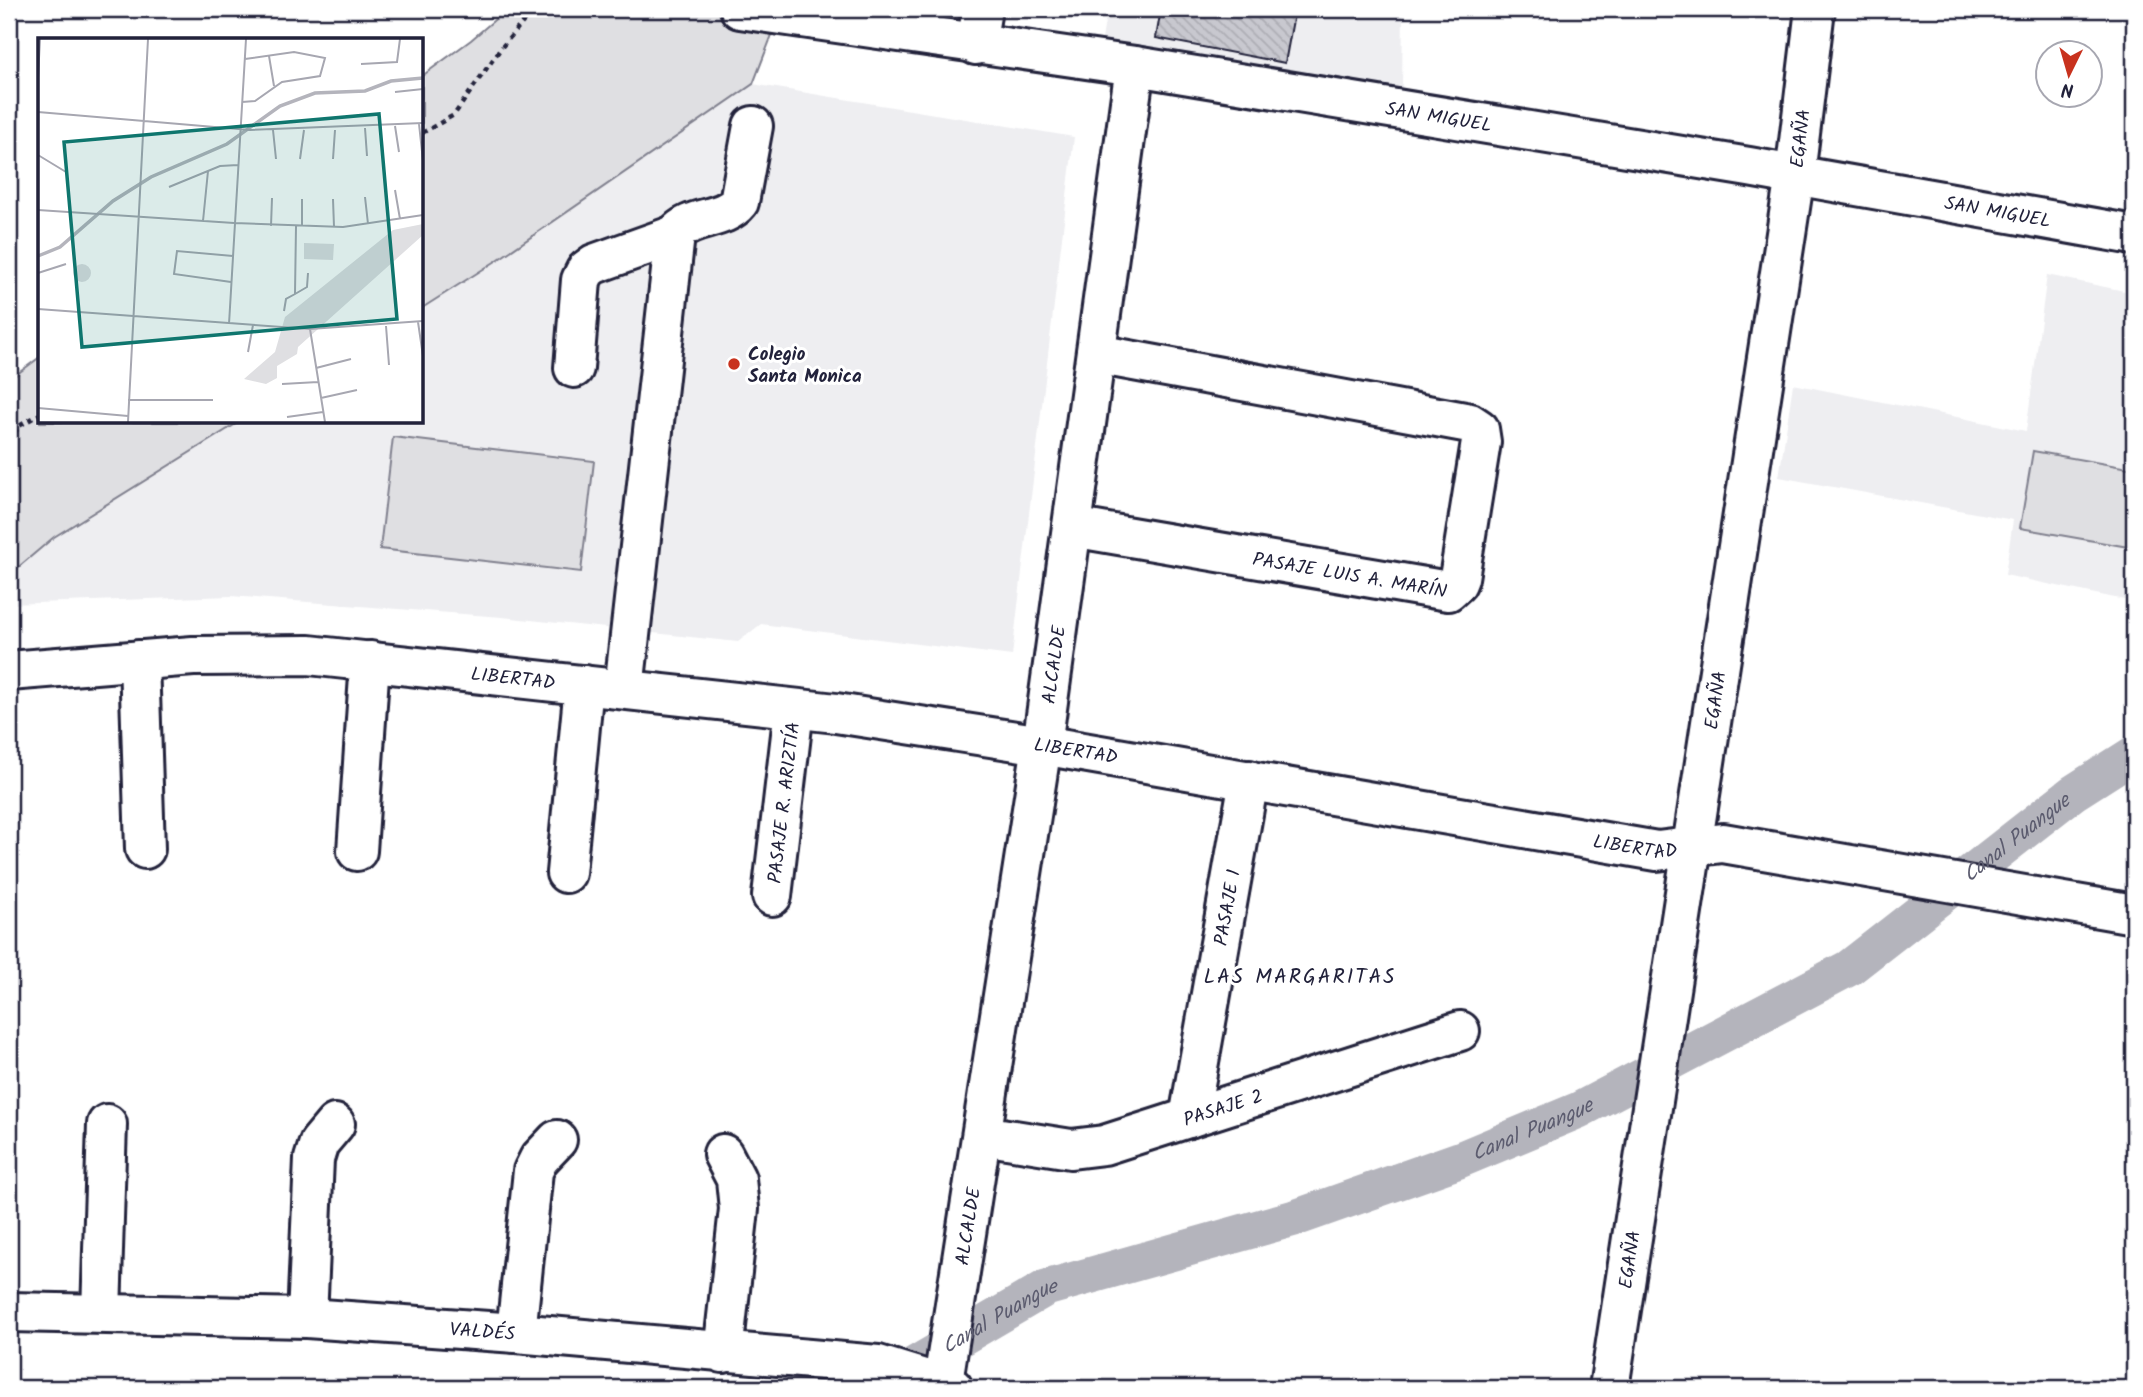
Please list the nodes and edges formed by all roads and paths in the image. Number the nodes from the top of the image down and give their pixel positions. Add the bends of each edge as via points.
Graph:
1 (534, 9) edge
2 (740, 9) edge
3 (1815, 9) edge
4 (979, 27) edge
5 (1135, 66) junction
6 (753, 125) dead end
7 (424, 132) edge
8 (1795, 175) junction
9 (675, 234) junction
10 (2134, 235) edge
11 (1096, 354) junction
12 (574, 368) dead end
13 (38, 415) edge
14 (9, 442) edge
15 (1072, 527) junction
16 (139, 660) junction
17 (370, 661) junction
18 (9, 671) edge
19 (584, 685) junction
20 (624, 689) junction
21 (794, 709) junction
22 (1042, 745) junction
23 (1249, 780) junction
24 (1693, 846) junction
25 (145, 849) dead end
26 (357, 851) dead end
27 (566, 873) dead end
28 (772, 896) dead end
29 (2134, 914) edge
30 (1460, 1031) dead end
31 (1189, 1118) junction
32 (107, 1124) dead end
33 (335, 1124) dead end
34 (982, 1135) junction
35 (557, 1140) dead end
36 (723, 1154) dead end
37 (9, 1312) edge
38 (101, 1313) junction
39 (307, 1318) junction
40 (516, 1333) junction
41 (723, 1353) junction
42 (946, 1387) edge
43 (1609, 1388) edge

1 - 7 path via 454,115
2 - 4 street, SAN MIGUEL
3 - 8 street, EGAÑA
4 - 5 street, SAN MIGUEL
5 - 8 street, SAN MIGUEL
5 - 11 street, ALCALDE
6 - 9 street via 739,202 733,210 681,226
8 - 10 street, SAN MIGUEL
8 - 24 street, EGAÑA
9 - 12 street via 586,270 581,280
9 - 20 street
11 - 15 street, ALCALDE
11 - 15 street, PASAJE LUIS A. MARÍN via 1470,423 1479,429 1481,442 1459,578 1448,591
13 - 14 path via 19,426
15 - 22 street, ALCALDE
16 - 17 street, LIBERTAD via 245,654
16 - 18 street, LIBERTAD
16 - 25 street
17 - 19 street, LIBERTAD
17 - 26 street
19 - 20 street, LIBERTAD
19 - 27 street
20 - 21 street, LIBERTAD
21 - 22 street, LIBERTAD
21 - 28 street, PASAJE R. ARIZTÍA
22 - 23 street, LIBERTAD
22 - 34 street, ALCALDE
23 - 24 street, LIBERTAD via 1657,851
23 - 31 street, PASAJE 1
24 - 29 street, LIBERTAD via 1723,843
24 - 43 street, EGAÑA
30 - 31 street, PASAJE 2
31 - 34 street, PASAJE 2 via 1088,1148
32 - 38 street
33 - 39 street via 319,1143 314,1159
34 - 42 street, ALCALDE
35 - 40 street via 533,1171
36 - 41 street via 739,1194
37 - 38 street, VALDÉS
38 - 39 street, VALDÉS
39 - 40 street, VALDÉS
40 - 41 street, VALDÉS
41 - 42 street, VALDÉS via 878,1365

